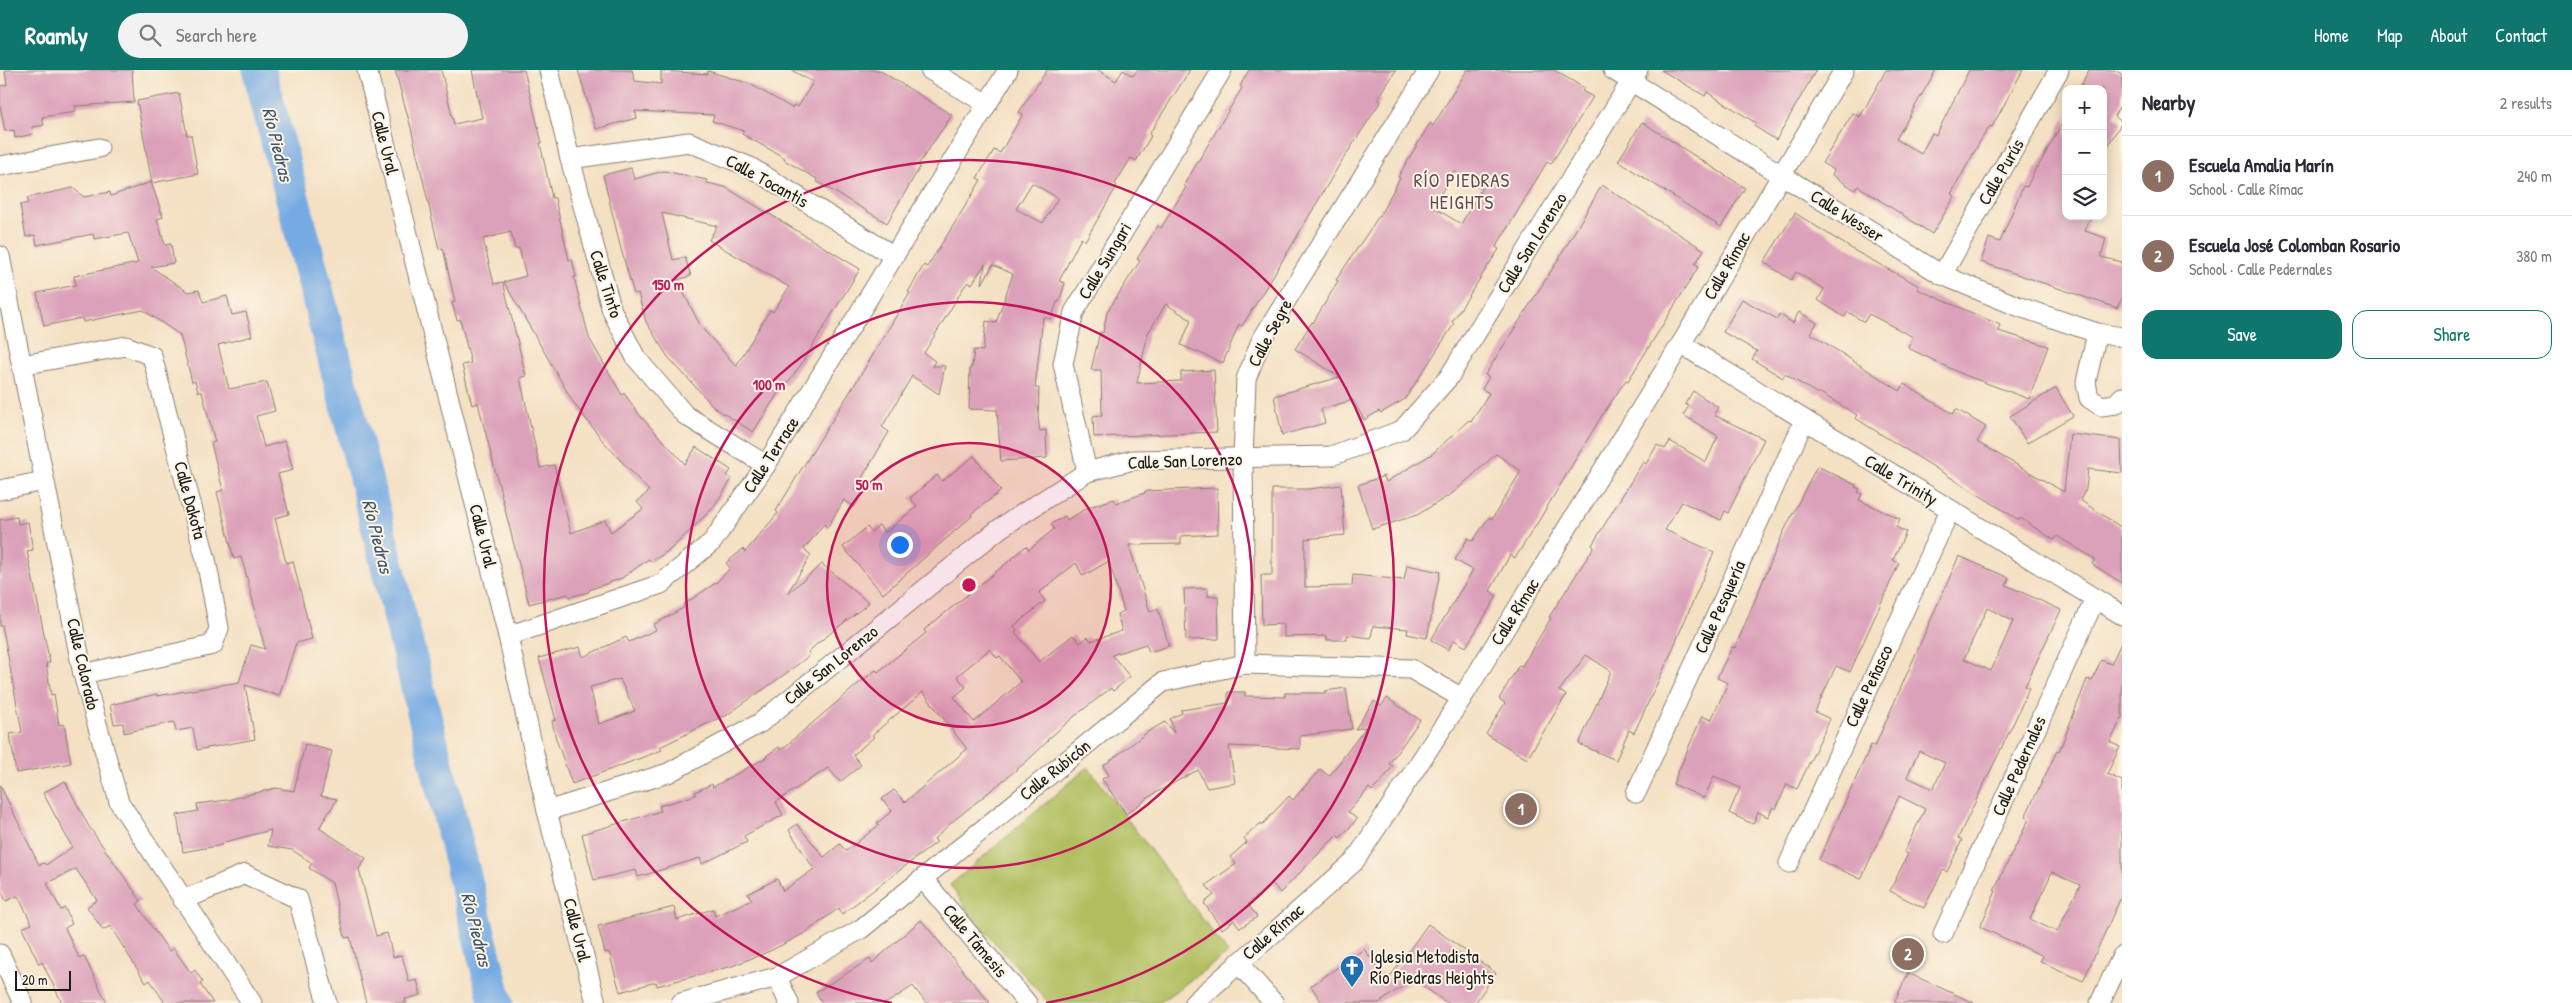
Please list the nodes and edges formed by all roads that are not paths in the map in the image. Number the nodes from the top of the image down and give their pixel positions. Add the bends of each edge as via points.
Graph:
1 (367, 70) edge
2 (549, 70) edge
3 (930, 70) edge
4 (1008, 70) edge
5 (1222, 70) edge
6 (1429, 70) edge
7 (1612, 70) edge
8 (1844, 70) edge
9 (2059, 70) edge
10 (1635, 76) edge
11 (987, 104) junction
12 (99, 148) dead end
13 (570, 159) junction
14 (0, 166) edge
15 (1780, 175) junction
16 (0, 256) edge
17 (894, 256) junction
18 (1942, 275) junction
19 (3, 289) edge
20 (2097, 333) junction
21 (2122, 337) edge
22 (1681, 344) junction
23 (22, 365) junction
24 (2122, 397) edge
25 (1804, 421) junction
26 (1242, 459) junction
27 (766, 466) junction
28 (1087, 472) junction
29 (44, 481) junction
30 (0, 490) edge
31 (1950, 510) junction
32 (2095, 598) junction
33 (2122, 615) edge
34 (508, 636) junction
35 (1245, 664) junction
36 (83, 674) junction
37 (1462, 698) junction
38 (1636, 793) dead end
39 (547, 811) junction
40 (1788, 863) dead end
41 (923, 879) junction
42 (183, 900) junction
43 (1943, 934) dead end
44 (0, 954) edge
45 (2122, 956) edge
46 (1238, 963) junction
47 (777, 977) junction
48 (2118, 977) edge
49 (18, 1001) edge
50 (252, 1003) edge
51 (327, 1003) edge
52 (596, 1003) edge
53 (681, 1003) edge
54 (789, 1003) edge
55 (1026, 1003) edge
56 (1194, 1003) edge
57 (1274, 1003) edge
58 (2100, 1003) edge

1 - 34 street, Calle Ural
2 - 13 street, Calle Tinto
3 - 11 street
4 - 11 street, Calle Terrace
5 - 28 street, Calle Sungari via 1074,312 1063,364
6 - 26 street, Calle Segre via 1261,341 1246,379
7 - 10 street, Calle Wesser
8 - 15 street, Calle Rímac
9 - 18 street, Calle Purús
10 - 15 street, Calle Wesser
10 - 26 street, Calle San Lorenzo via 1449,377 1402,430 1331,456
11 - 17 street, Calle Terrace
12 - 14 street
13 - 17 street, Calle Tocantis via 689,142 750,167
13 - 27 street, Calle Tinto via 612,311 636,358 685,416
15 - 18 street, Calle Wesser
15 - 22 street, Calle Rímac
16 - 19 street, Calle Colorado
17 - 27 street, Calle Terrace
18 - 20 street, Calle Wesser via 2017,306
19 - 23 street, Calle Colorado
20 - 21 street, Calle Wesser
20 - 24 street via 2086,382 2089,398 2101,406 2116,404
22 - 25 street, Calle Trinity
22 - 37 street, Calle Rímac
23 - 29 street, Calle Colorado
23 - 36 street, Calle Dakota via 126,346 152,356 206,560 219,628 213,645
25 - 31 street, Calle Trinity
25 - 38 street, Calle Pesquería
26 - 28 street, Calle San Lorenzo via 1133,460
26 - 35 street, Calle Segre
27 - 34 street, Calle Terrace via 712,542 661,584
28 - 39 street, Calle San Lorenzo via 999,529 760,723 668,773
29 - 30 street
29 - 36 street, Calle Colorado
31 - 32 street, Calle Trinity
31 - 40 street, Calle Peñasco
32 - 33 street, Calle Trinity
32 - 43 street, Calle Pedernales
34 - 39 street, Calle Ural
35 - 37 street, Calle Rubicón via 1410,669
35 - 41 street, Calle Rubicón via 1162,682
36 - 42 street, Calle Colorado via 119,802
37 - 46 street, Calle Rímac via 1354,862
39 - 52 street, Calle Ural
41 - 47 street, Calle Rubicón via 861,929
41 - 55 street, Calle Támesis
42 - 50 street, Calle Colorado
42 - 51 street via 245,874 298,900
44 - 49 street
45 - 48 street
46 - 56 street, Calle Rímac
46 - 57 street
47 - 53 street, Calle Rubicón
47 - 54 street
48 - 58 street

